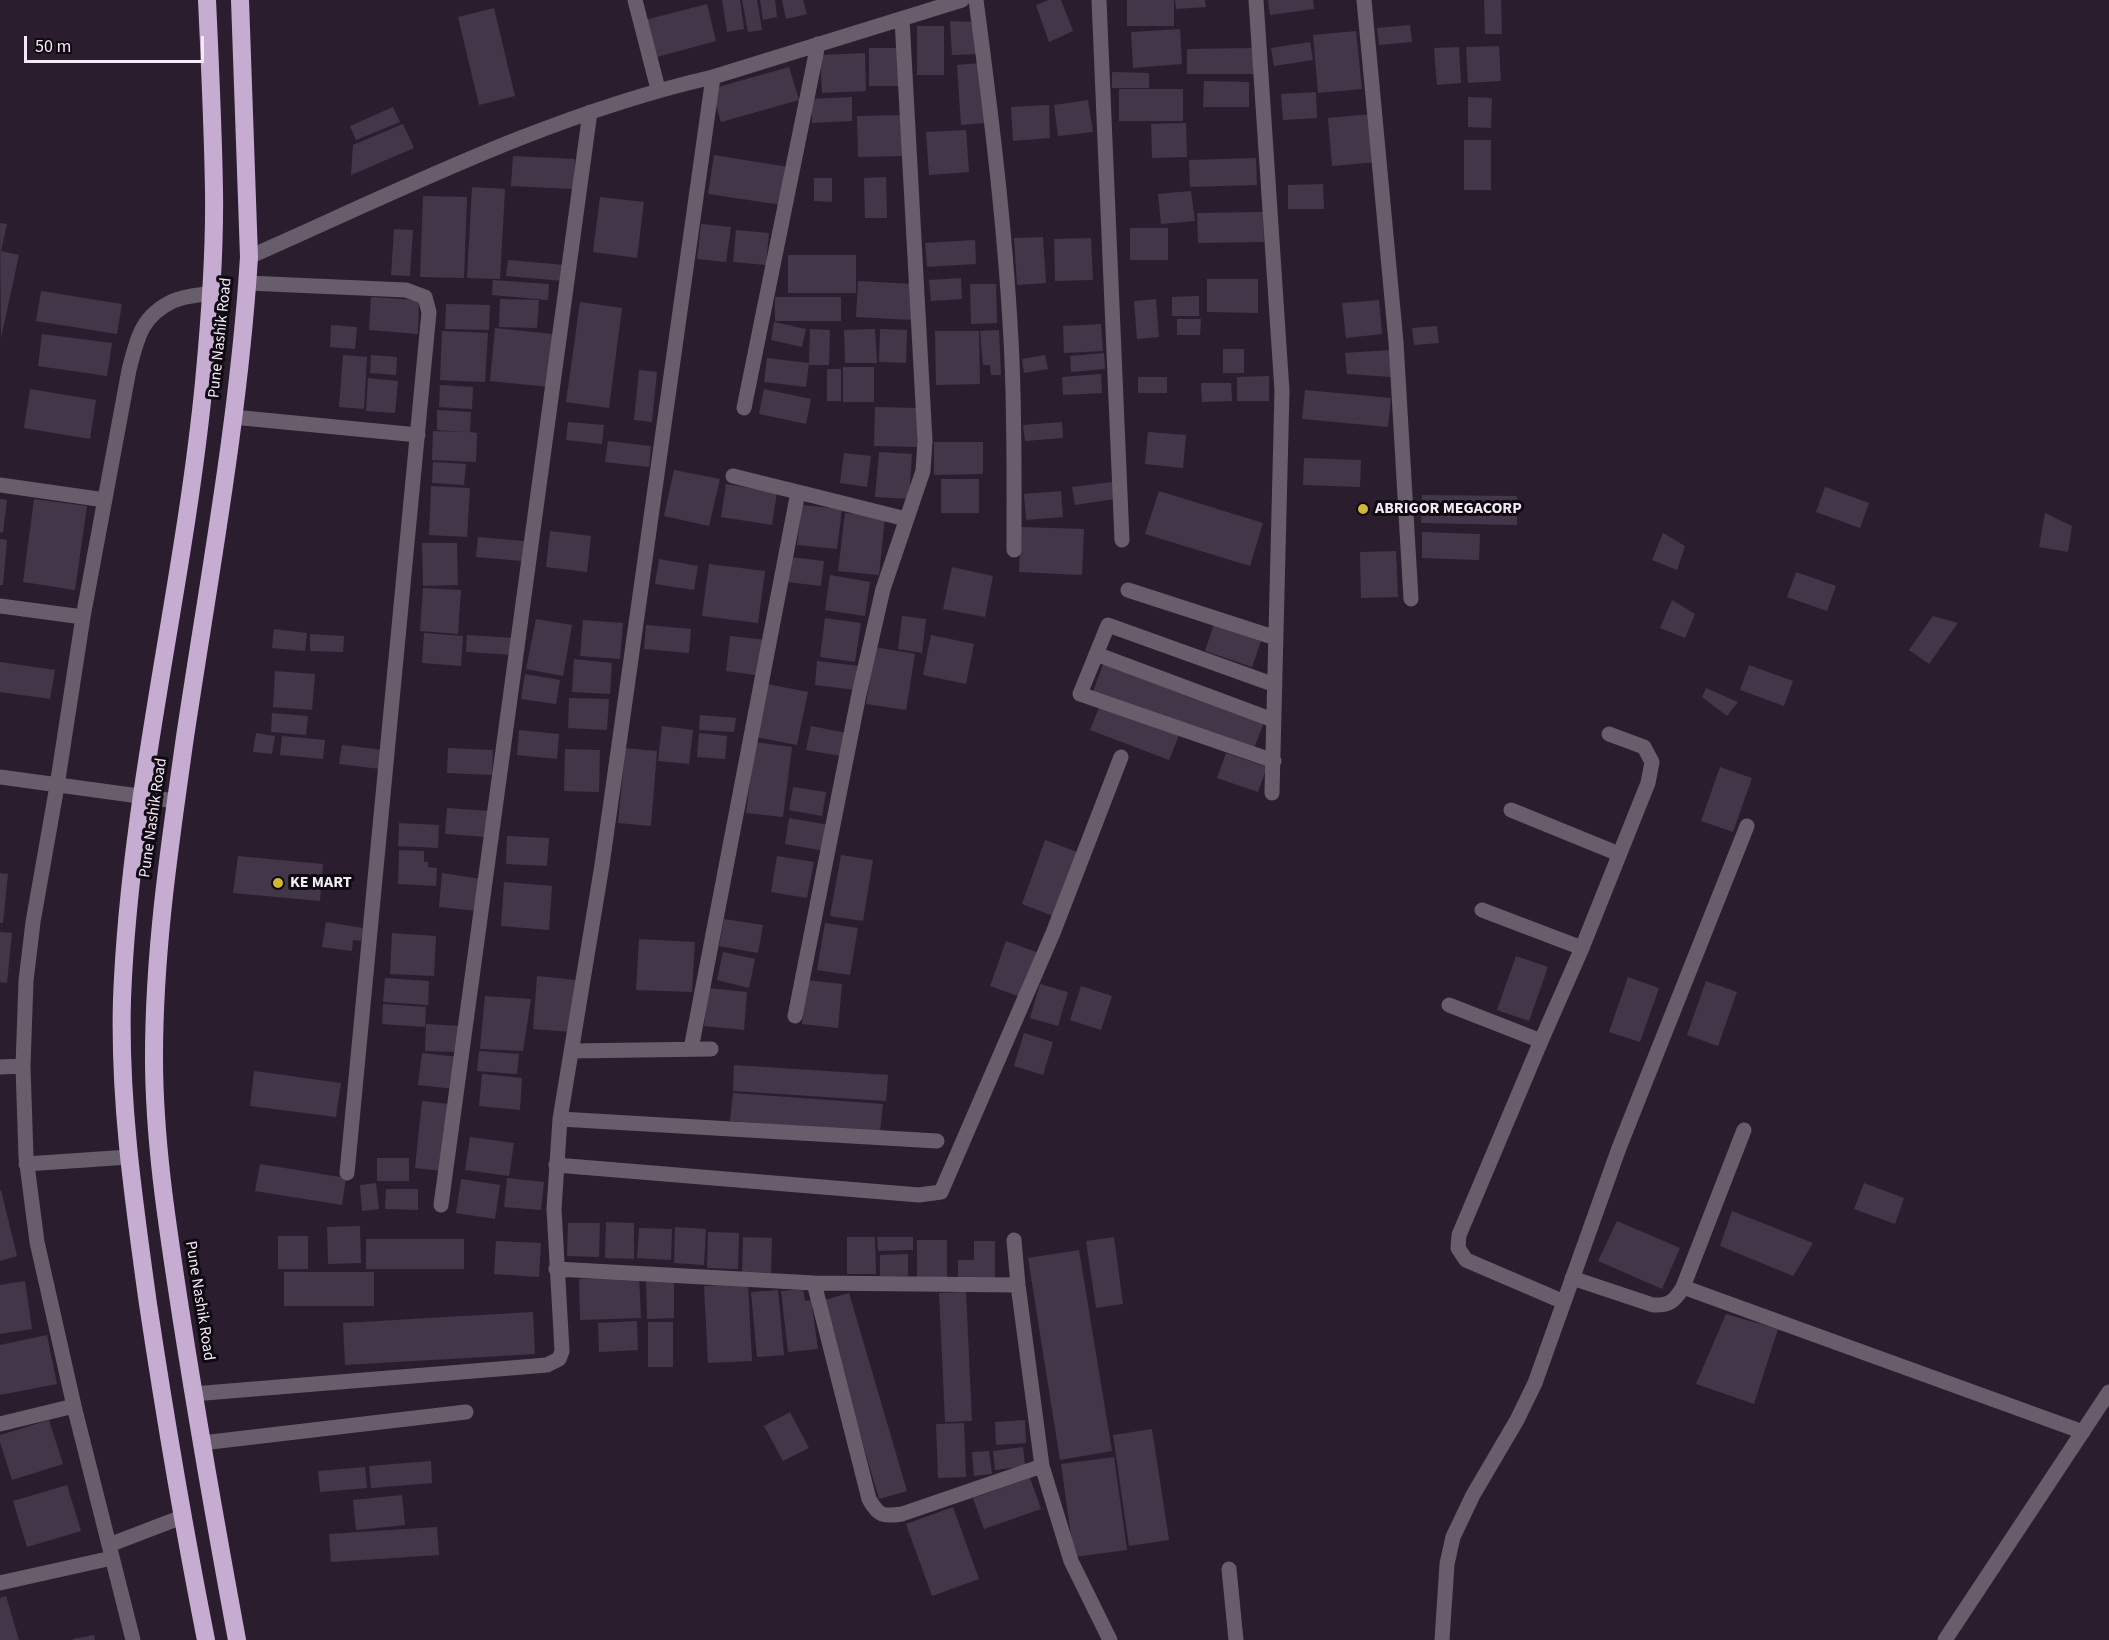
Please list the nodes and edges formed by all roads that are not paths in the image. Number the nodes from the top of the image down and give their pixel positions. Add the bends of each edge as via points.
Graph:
1 (207, 0) edge
2 (240, 0) edge
3 (635, 0) edge
4 (962, 0) edge
5 (976, 0) edge
6 (1099, 0) edge
7 (1256, 0) edge
8 (1364, 0) edge
9 (902, 19) junction
10 (818, 44) junction
11 (713, 77) junction
12 (658, 89) junction
13 (590, 112) junction
14 (249, 257) junction
15 (247, 283) junction
16 (211, 293) junction
17 (744, 408) dead end
18 (232, 417) junction
19 (418, 435) junction
20 (733, 476) dead end
21 (0, 485) edge
22 (798, 492) junction
23 (105, 500) junction
24 (906, 519) junction
25 (1122, 540) dead end
26 (1014, 550) dead end
27 (1128, 590) dead end
28 (1411, 599) dead end
29 (0, 606) edge
30 (84, 618) junction
31 (1276, 638) junction
32 (1096, 654) junction
33 (1275, 685) junction
34 (1273, 720) junction
35 (1609, 734) dead end
36 (1121, 757) dead end
37 (1274, 762) junction
38 (0, 777) edge
39 (57, 786) junction
40 (1272, 793) dead end
41 (142, 796) junction
42 (175, 801) junction
43 (1511, 810) dead end
44 (1747, 826) dead end
45 (1619, 854) junction
46 (1482, 910) dead end
47 (1582, 948) junction
48 (1449, 1005) dead end
49 (795, 1016) dead end
50 (1540, 1041) junction
51 (691, 1049) junction
52 (711, 1049) dead end
53 (571, 1051) junction
54 (0, 1066) edge
55 (23, 1066) junction
56 (560, 1119) junction
57 (1744, 1130) dead end
58 (937, 1141) dead end
59 (129, 1157) junction
60 (26, 1164) junction
61 (556, 1165) junction
62 (347, 1173) dead end
63 (441, 1205) dead end
64 (1014, 1240) dead end
65 (556, 1269) junction
66 (1572, 1278) junction
67 (814, 1283) junction
68 (1018, 1285) junction
69 (1683, 1287) junction
70 (1564, 1302) junction
71 (2109, 1392) edge
72 (193, 1394) junction
73 (74, 1406) junction
74 (466, 1412) dead end
75 (0, 1424) edge
76 (2083, 1432) junction
77 (202, 1443) junction
78 (1042, 1466) junction
79 (182, 1517) junction
80 (111, 1551) junction
81 (1230, 1569) dead end
82 (0, 1583) edge
83 (132, 1640) edge
84 (206, 1640) edge
85 (237, 1640) edge
86 (1110, 1640) edge
87 (1236, 1640) edge
88 (1442, 1640) edge
89 (1945, 1640) edge

1 - 16 highway, Pune Nashik Road via 214,194
2 - 14 highway, Pune Nashik Road
3 - 12 street
4 - 9 street
5 - 26 street via 1006,269
6 - 25 street
7 - 31 street via 1282,391
8 - 28 street via 1396,342
9 - 10 street
9 - 24 street via 925,441 923,471
10 - 11 street
10 - 17 street
11 - 12 street
11 - 53 street via 602,865
12 - 13 street
13 - 14 street via 506,143
13 - 63 street
14 - 15 highway, Pune Nashik Road
15 - 18 highway, Pune Nashik Road
15 - 19 street via 406,290 425,297 429,312
16 - 23 street via 174,300 149,317 138,334
16 - 41 highway, Pune Nashik Road via 204,384 176,592
18 - 19 street
18 - 42 highway, Pune Nashik Road
19 - 62 street
20 - 22 street
21 - 23 street
22 - 24 street
22 - 51 street
23 - 30 street
24 - 49 street via 883,589 859,694
27 - 31 street
29 - 30 street
30 - 39 street
31 - 33 street
32 - 33 street via 1108,626
32 - 34 street
32 - 37 street via 1080,694
33 - 34 street
34 - 37 street
35 - 45 street via 1644,747 1652,762 1648,783
36 - 61 street via 1053,933 941,1192 919,1196
37 - 40 street
38 - 39 street
39 - 41 street
39 - 55 street via 33,922
41 - 42 street
41 - 59 highway, Pune Nashik Road via 122,1002
42 - 72 highway, Pune Nashik Road via 157,967 154,1058 166,1222
43 - 45 street
44 - 66 street via 1619,1148
45 - 47 street
46 - 47 street
47 - 50 street
48 - 50 street
50 - 70 street via 1459,1235 1458,1248 1466,1260
51 - 52 street
51 - 53 street
53 - 56 street
54 - 55 street
55 - 60 street
56 - 58 street
56 - 61 street
57 - 69 street
59 - 60 street
59 - 79 highway, Pune Nashik Road
60 - 73 street via 37,1242
61 - 65 street
64 - 68 street
65 - 67 street
65 - 72 street via 562,1351 559,1359 547,1365
66 - 69 street via 1653,1305 1666,1306
66 - 70 street
67 - 68 street
67 - 78 street via 869,1499 876,1511 902,1514
68 - 78 street
69 - 76 street
70 - 88 street via 1535,1383 1453,1537 1447,1564
71 - 76 street
72 - 77 highway, Pune Nashik Road
73 - 75 street
73 - 80 street
74 - 77 street
76 - 89 street
77 - 85 highway, Pune Nashik Road
78 - 86 street via 1071,1561
79 - 80 street
79 - 84 highway, Pune Nashik Road
80 - 82 street
80 - 83 street
81 - 87 street

